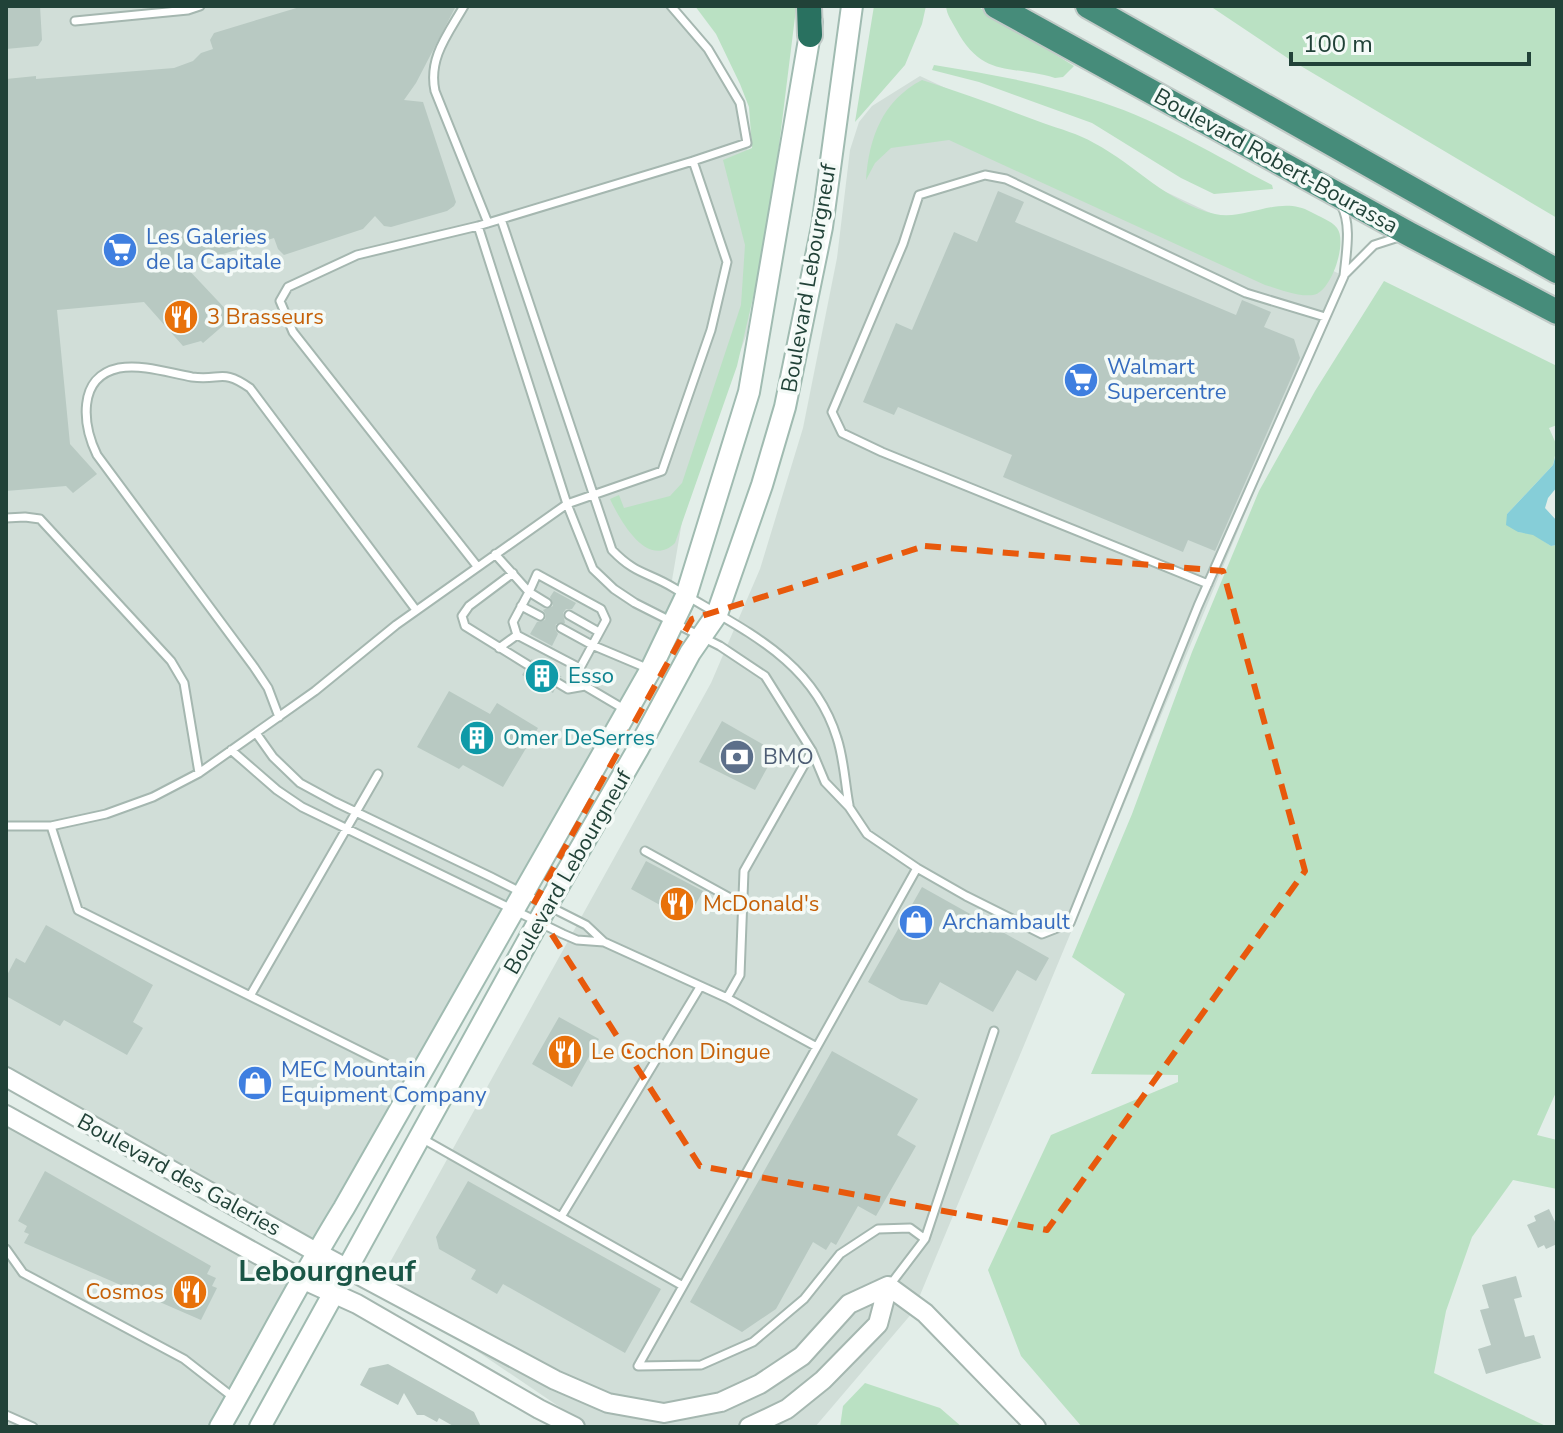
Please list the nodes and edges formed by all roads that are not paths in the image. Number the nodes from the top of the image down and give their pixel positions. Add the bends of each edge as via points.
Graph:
1 (200, 6) edge
2 (464, 6) edge
3 (671, 6) edge
4 (811, 6) edge
5 (852, 6) edge
6 (996, 6) edge
7 (1088, 6) edge
8 (148, 10) edge
9 (75, 21) dead end
10 (810, 35) joint
11 (693, 161) junction
12 (1329, 191) junction
13 (501, 219) junction
14 (488, 223) junction
15 (478, 226) junction
16 (1409, 234) junction
17 (1557, 271) edge
18 (1344, 276) junction
19 (1557, 312) edge
20 (1325, 317) junction
21 (592, 495) junction
22 (567, 504) junction
23 (6, 518) edge
24 (495, 554) junction
25 (477, 566) junction
26 (513, 573) junction
27 (1208, 584) junction
28 (529, 592) junction
29 (686, 596) junction
30 (547, 603) dead end
31 (521, 606) junction
32 (416, 610) junction
33 (717, 614) junction
34 (569, 615) dead end
35 (540, 616) dead end
36 (674, 621) junction
37 (561, 628) dead end
38 (599, 632) junction
39 (517, 635) junction
40 (700, 636) junction
41 (592, 645) junction
42 (499, 648) junction
43 (528, 665) dead end
44 (580, 668) junction
45 (651, 669) junction
46 (558, 683) dead end
47 (585, 686) junction
48 (628, 711) junction
49 (279, 717) junction
50 (256, 733) junction
51 (231, 750) junction
52 (812, 751) junction
53 (199, 773) junction
54 (378, 774) dead end
55 (849, 807) junction
56 (356, 812) junction
57 (6, 826) edge
58 (51, 826) junction
59 (346, 829) junction
60 (645, 851) dead end
61 (917, 868) junction
62 (519, 903) junction
63 (743, 905) junction
64 (542, 914) junction
65 (604, 942) junction
66 (700, 987) junction
67 (250, 996) junction
68 (727, 998) junction
69 (994, 1031) dead end
70 (815, 1046) junction
71 (6, 1077) edge
72 (418, 1080) junction
73 (6, 1115) edge
74 (420, 1138) junction
75 (561, 1217) junction
76 (925, 1239) junction
77 (6, 1249) edge
78 (316, 1252) junction
79 (348, 1269) junction
80 (304, 1280) junction
81 (683, 1286) junction
82 (888, 1286) junction
83 (333, 1293) junction
84 (236, 1400) junction
85 (6, 1415) edge
86 (33, 1427) edge
87 (220, 1427) edge
88 (260, 1427) edge
89 (575, 1427) edge
90 (749, 1427) edge
91 (1036, 1427) edge

1 - 8 lane
2 - 14 lane via 436,56 432,75
3 - 11 lane via 708,49 740,103 747,143
4 - 10 highway
5 - 33 main road, Boulevard Lebourgneuf via 822,227 785,407
6 - 12 highway, Boulevard Robert-Bourassa
7 - 17 highway, Boulevard Robert-Bourassa
8 - 9 lane
10 - 29 main road, Boulevard Lebourgneuf via 749,392
11 - 13 lane
11 - 21 lane via 727,262 711,330 662,471
12 - 16 highway, Boulevard Robert-Bourassa
12 - 18 lane via 1345,215
13 - 14 lane
13 - 21 lane
14 - 15 lane
15 - 22 lane
15 - 25 lane via 357,255 288,287 280,301 293,332
16 - 18 lane via 1374,245
16 - 19 highway, Boulevard Robert-Bourassa
18 - 20 lane
20 - 27 lane
20 - 27 lane via 1246,293 1006,179 985,175 919,195 832,412 842,433
21 - 22 lane
21 - 29 lane via 612,550 626,565
22 - 24 lane
22 - 36 lane via 593,569 635,603
23 - 53 lane via 40,519 171,661 184,683
24 - 25 lane
24 - 26 lane
25 - 32 lane
26 - 28 lane
26 - 42 lane via 462,616 465,626
27 - 61 lane via 1070,923 1042,934
28 - 30 lane
28 - 31 lane
28 - 38 lane via 537,574 601,609 606,620
29 - 33 lane
29 - 36 main road, Boulevard Lebourgneuf
31 - 35 lane
31 - 39 lane via 513,622
32 - 49 lane
32 - 49 lane via 250,388 234,376 203,378 142,367 117,368 100,376 88,392 85,418 97,455 254,667
33 - 40 main road, Boulevard Lebourgneuf
33 - 55 lane via 775,649 810,683 837,738
34 - 38 lane
36 - 40 lane
36 - 45 main road, Boulevard Lebourgneuf
37 - 41 lane
38 - 41 lane
39 - 42 lane
39 - 44 lane
40 - 52 lane via 765,676
40 - 64 main road, Boulevard Lebourgneuf
41 - 44 lane
41 - 45 lane
42 - 43 lane
44 - 47 lane
45 - 48 main road, Boulevard Lebourgneuf
46 - 47 lane via 568,689
47 - 48 lane
48 - 62 main road, Boulevard Lebourgneuf
49 - 50 lane
50 - 51 lane
50 - 56 lane via 300,783
51 - 53 lane
51 - 59 lane via 302,807
52 - 55 lane via 825,782
52 - 63 lane via 744,871
53 - 58 lane via 106,814
54 - 56 lane
55 - 61 lane via 867,834
56 - 59 lane
56 - 62 lane
57 - 58 lane
58 - 67 lane via 78,910
59 - 62 lane
59 - 67 lane
60 - 63 lane
61 - 70 lane
62 - 64 lane
62 - 64 lane
62 - 72 main road, Boulevard Lebourgneuf
63 - 68 lane via 740,975
64 - 65 lane via 586,925
64 - 65 lane via 577,940
64 - 74 main road, Boulevard Lebourgneuf
65 - 66 lane
66 - 68 lane
66 - 75 lane
67 - 72 lane
68 - 70 lane
69 - 76 lane
70 - 81 lane
71 - 78 street, Boulevard des Galeries
72 - 78 main road, Boulevard Lebourgneuf
73 - 80 street, Boulevard des Galeries
74 - 75 lane
74 - 79 main road, Boulevard Lebourgneuf
75 - 81 lane
76 - 81 lane via 910,1228 878,1229 840,1254 804,1299 753,1342 701,1365 638,1366
76 - 82 lane
77 - 84 lane via 23,1273 184,1359
78 - 79 street, Boulevard des Galeries
78 - 80 main road, Boulevard Lebourgneuf
79 - 82 street, Boulevard des Galeries via 555,1380 608,1403 664,1413 721,1402 760,1384 802,1356 849,1304
79 - 83 main road, Boulevard Lebourgneuf
80 - 83 street, Boulevard des Galeries
80 - 84 main road, Boulevard Lebourgneuf
82 - 90 street via 878,1324 823,1380 787,1409
82 - 91 street via 925,1313
83 - 88 main road, Boulevard Lebourgneuf
83 - 89 street, Boulevard des Galeries
84 - 87 main road, Boulevard Lebourgneuf
85 - 86 lane

